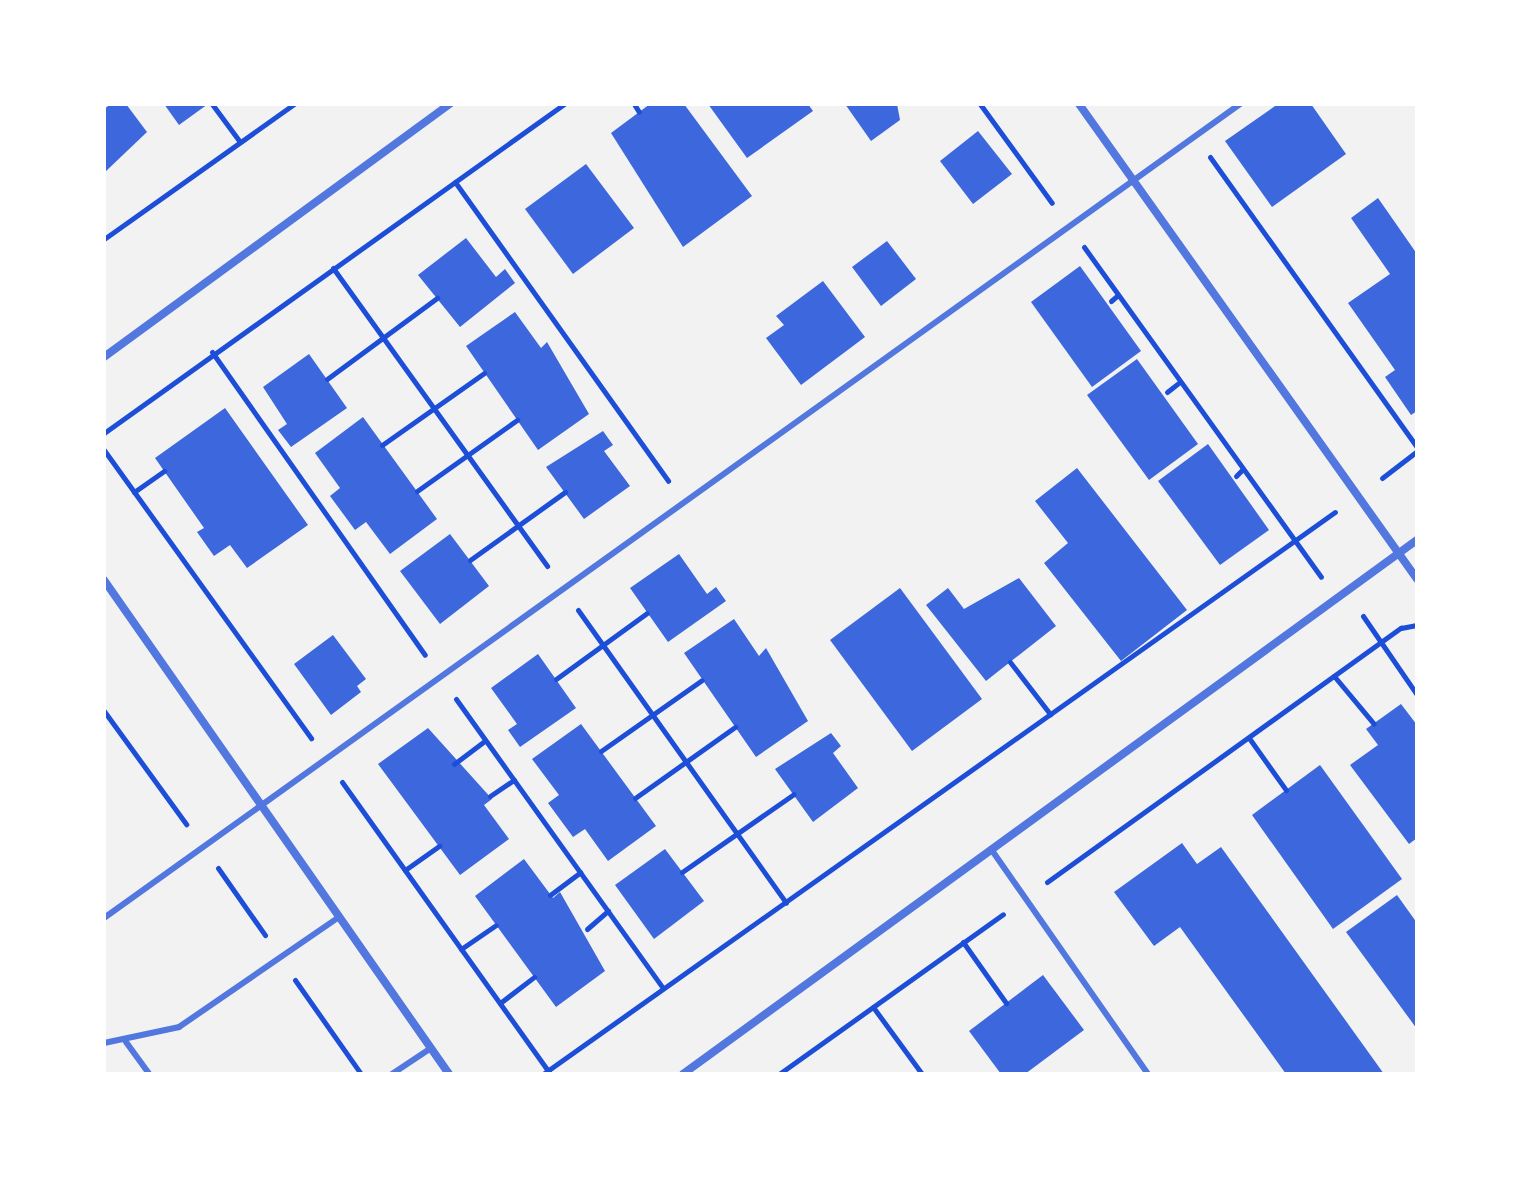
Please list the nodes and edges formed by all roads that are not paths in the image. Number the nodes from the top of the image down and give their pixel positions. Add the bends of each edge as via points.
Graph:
1 (450, 104) edge
2 (1079, 104) edge
3 (1240, 104) edge
4 (1134, 182) junction
5 (104, 357) edge
6 (1417, 540) edge
7 (1399, 554) junction
8 (1417, 579) edge
9 (104, 580) edge
10 (261, 805) junction
11 (991, 849) junction
12 (339, 917) junction
13 (104, 918) edge
14 (126, 1042) junction
15 (104, 1043) edge
16 (431, 1048) junction
17 (149, 1074) edge
18 (392, 1074) edge
19 (449, 1074) edge
20 (683, 1074) edge
21 (1148, 1074) edge

1 - 5 street
2 - 4 street
3 - 4 lane
4 - 7 street
4 - 10 lane
6 - 7 street
7 - 8 street
7 - 11 street
9 - 10 street
10 - 12 street
10 - 13 lane
11 - 20 street
11 - 21 lane
12 - 14 lane via 179,1027
12 - 16 street
14 - 15 lane
14 - 17 lane
16 - 18 lane
16 - 19 street

